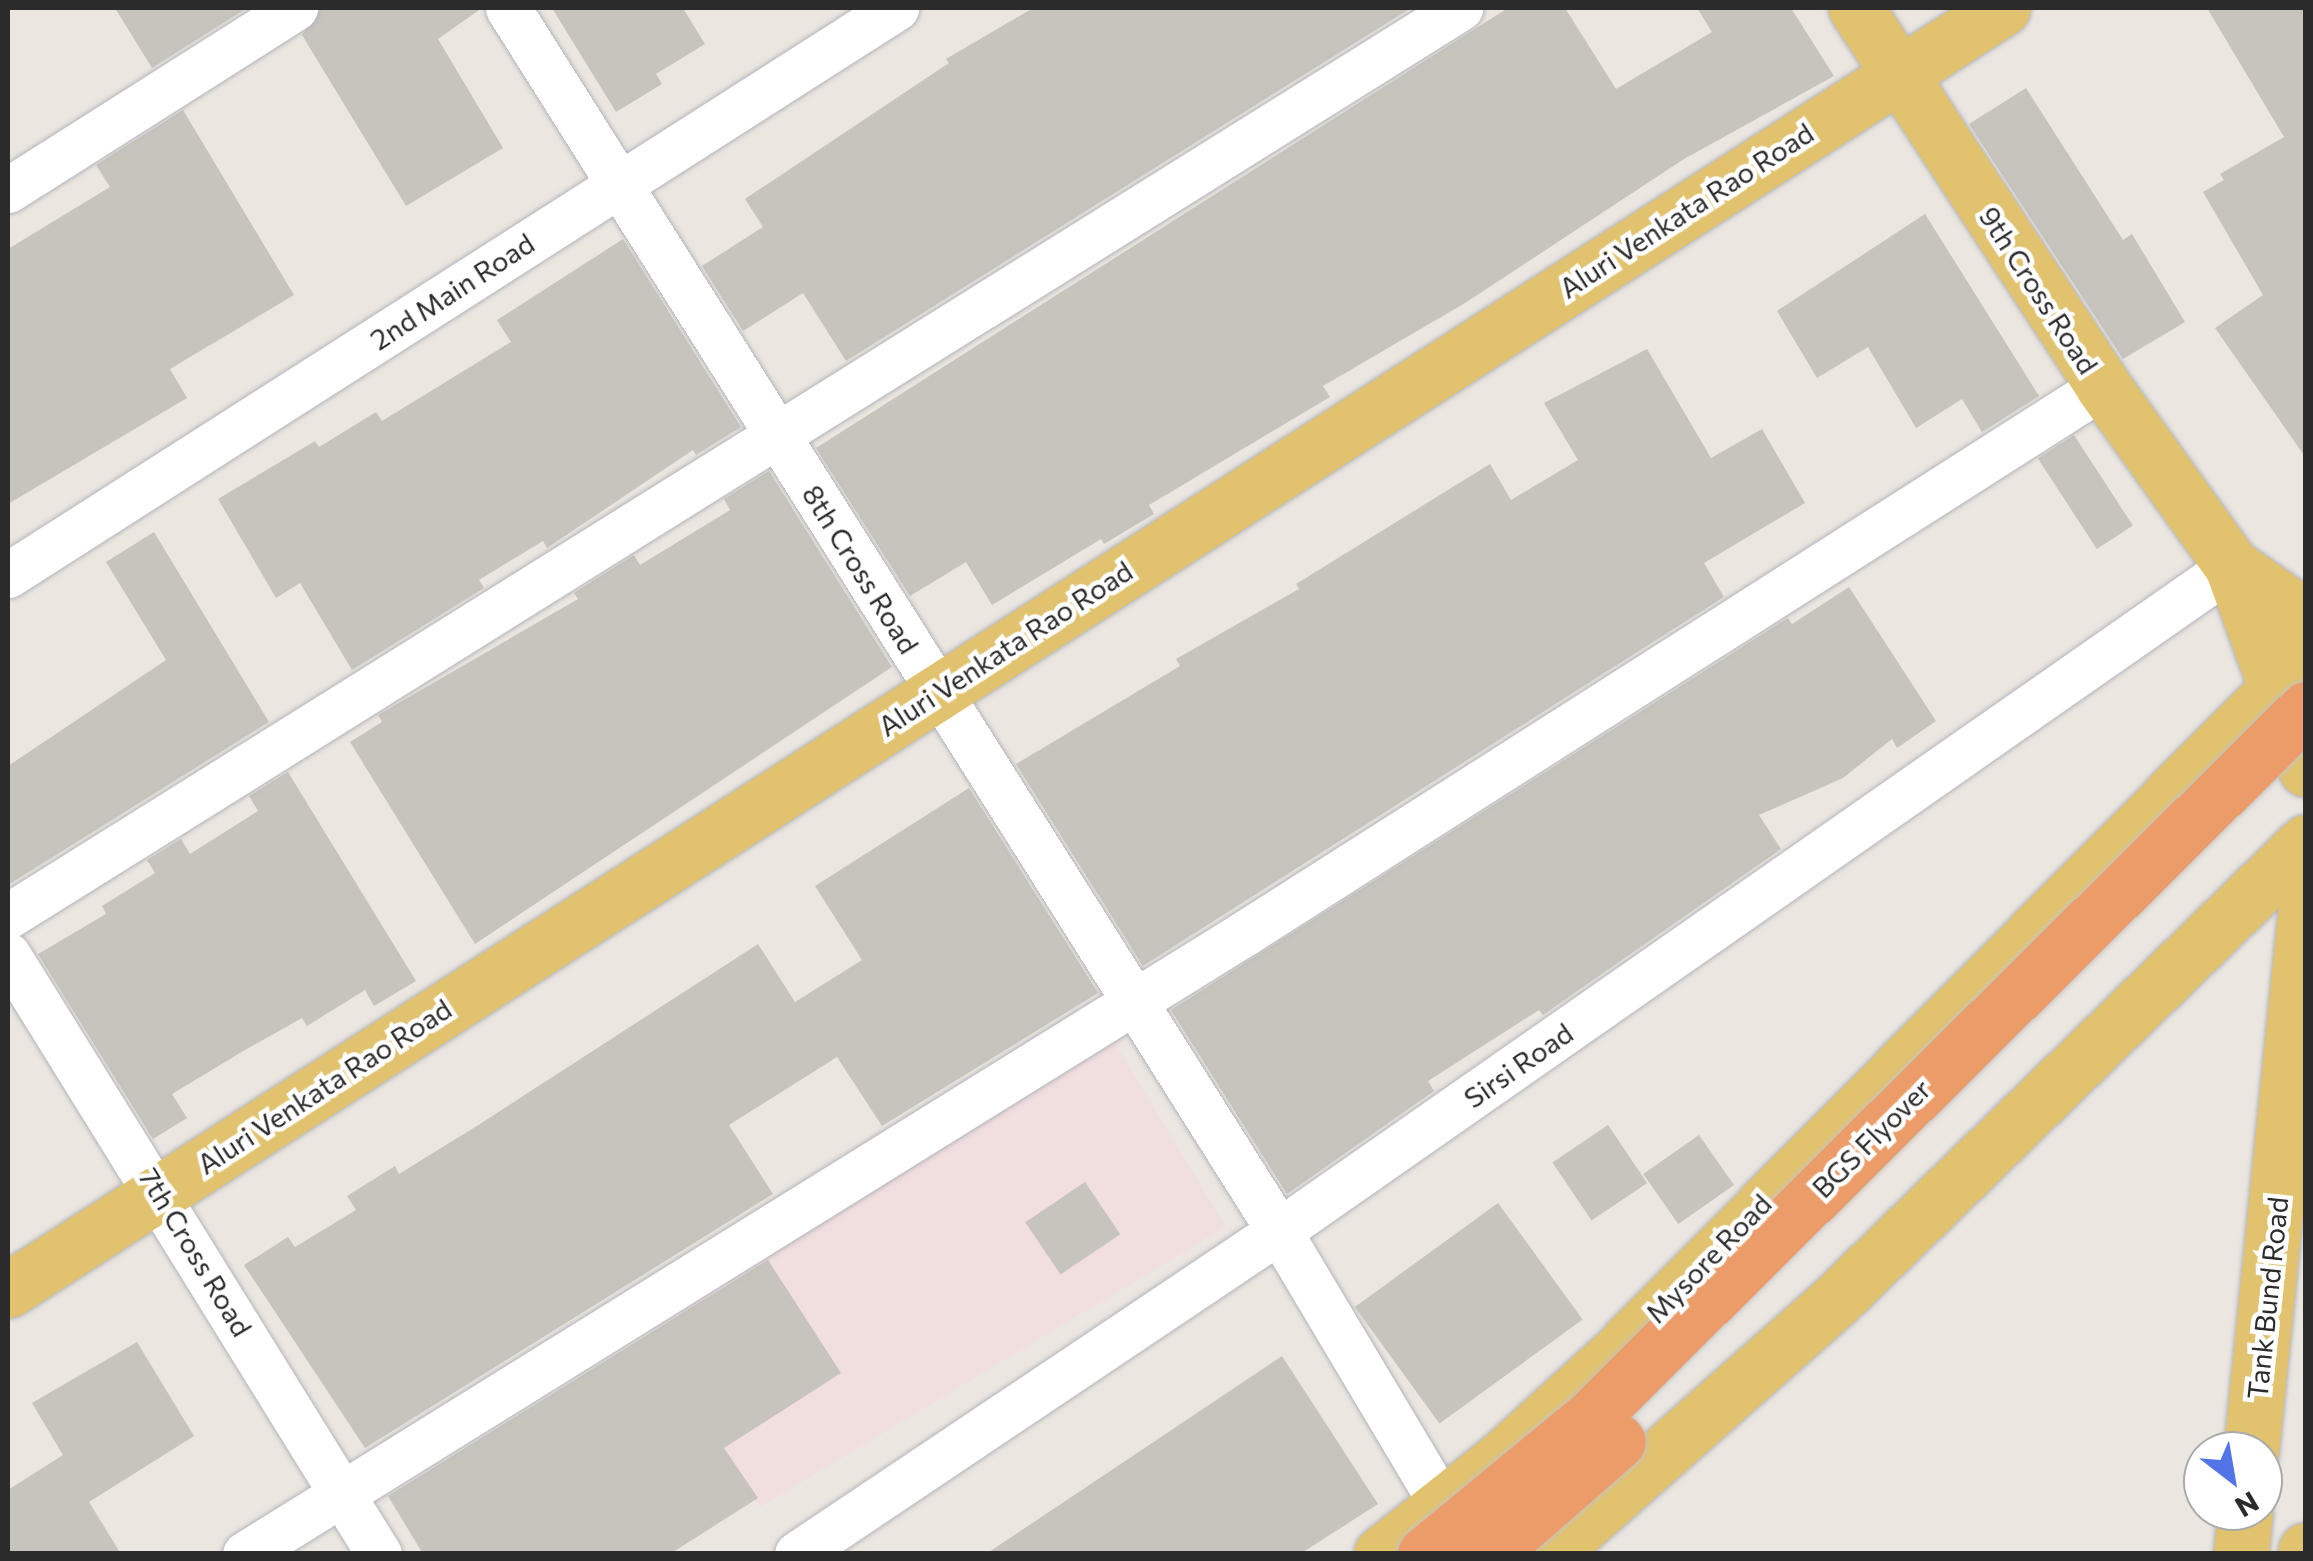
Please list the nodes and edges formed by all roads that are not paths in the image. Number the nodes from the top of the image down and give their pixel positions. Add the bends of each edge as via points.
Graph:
1 (295, 8) edge
2 (508, 8) edge
3 (896, 8) edge
4 (1460, 8) edge
5 (1856, 8) edge
6 (2003, 8) edge
7 (1897, 74) junction
8 (619, 184) junction
9 (8, 190) edge
10 (2103, 386) junction
11 (778, 436) junction
12 (2232, 566) junction
13 (8, 575) edge
14 (2306, 617) edge
15 (2295, 686) edge
16 (938, 691) junction
17 (2306, 759) edge
18 (2306, 770) edge
19 (2306, 842) edge
20 (2238, 906) junction
21 (2306, 906) edge
22 (8, 916) edge
23 (8, 955) edge
24 (2300, 971) junction
25 (1133, 999) junction
26 (160, 1192) junction
27 (1280, 1231) junction
28 (8, 1290) edge
29 (2254, 1431) edge
30 (342, 1492) junction
31 (1434, 1530) edge
32 (245, 1554) edge
33 (379, 1554) edge
34 (798, 1554) edge
35 (1381, 1554) edge
36 (1489, 1554) edge
37 (1550, 1554) edge

1 - 9 street
2 - 8 street, 8th Cross Road
3 - 8 street, 2nd Main Road
4 - 11 street
5 - 7 main road, 9th Cross Road
6 - 7 main road, Aluri Venkata Rao Road
7 - 10 main road, 9th Cross Road
7 - 16 main road, Aluri Venkata Rao Road
8 - 11 street, 8th Cross Road
8 - 13 street, 2nd Main Road
10 - 12 main road, 9th Cross Road
10 - 25 street
11 - 16 street, 8th Cross Road
11 - 22 street
12 - 14 main road
12 - 15 main road
12 - 27 street, Sirsi Road
15 - 18 main road
15 - 31 highway, BGS Flyover, bridge via 1589,1419
16 - 25 street, 8th Cross Road
16 - 26 main road, Aluri Venkata Rao Road
17 - 36 highway, bridge via 1852,1201 1602,1458
19 - 20 main road
20 - 24 main road via 2269,926
20 - 37 main road via 1836,1300
21 - 24 main road, Tank Bund Road
23 - 26 street, 7th Cross Road
24 - 29 main road, Tank Bund Road
25 - 27 street, 8th Cross Road
25 - 30 street
26 - 28 main road, Aluri Venkata Rao Road
26 - 30 street, 7th Cross Road
27 - 31 street, 8th Cross Road
27 - 34 street, Sirsi Road
30 - 32 street
30 - 33 street, 7th Cross Road
31 - 35 main road

